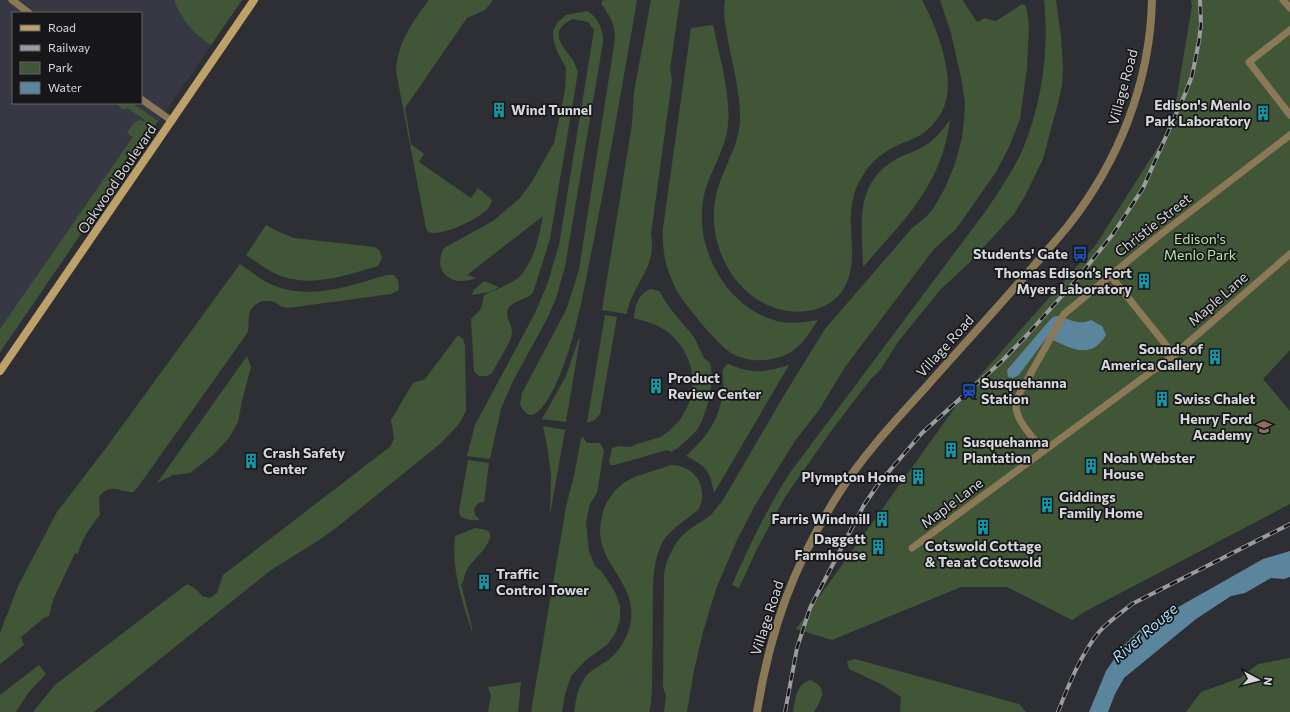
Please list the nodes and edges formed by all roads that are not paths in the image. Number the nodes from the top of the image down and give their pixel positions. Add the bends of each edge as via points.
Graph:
1 (12, 0) edge
2 (254, 0) edge
3 (1152, 0) edge
4 (1284, 0) edge
5 (1290, 8) edge
6 (28, 12) edge
7 (1290, 30) edge
8 (142, 100) edge
9 (1290, 115) edge
10 (172, 121) junction
11 (1290, 135) edge
12 (1290, 254) edge
13 (1110, 275) junction
14 (1174, 355) junction
15 (0, 371) edge
16 (1044, 451) junction
17 (912, 548) dead end
18 (757, 712) edge

1 - 6 street
2 - 10 main road, Oakwood Boulevard
3 - 18 street, Village Road via 1148,43 1138,92 1124,134 1108,166 1090,197 1068,226 886,432 840,491 812,539 786,596 769,649
4 - 5 street
7 - 9 street via 1249,62
8 - 10 street
10 - 15 main road, Oakwood Boulevard
11 - 13 street, Christie Street
12 - 14 street, Maple Lane
13 - 14 street
13 - 16 street, Christie Street via 1064,314 1019,395 1017,414
14 - 16 street, Maple Lane
16 - 17 street, Maple Lane

